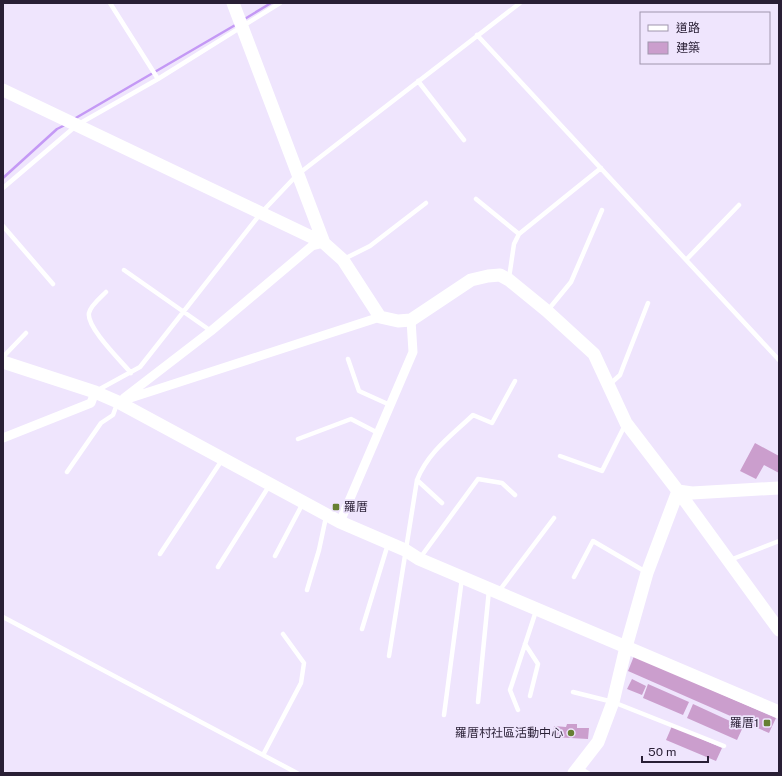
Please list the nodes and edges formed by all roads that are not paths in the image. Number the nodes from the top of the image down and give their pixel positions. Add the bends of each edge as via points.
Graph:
1 (110, 3) edge
2 (233, 3) edge
3 (280, 3) edge
4 (520, 3) edge
5 (242, 25) junction
6 (477, 35) junction
7 (158, 79) junction
8 (418, 81) junction
9 (3, 90) edge
10 (77, 126) junction
11 (464, 140) dead end
12 (601, 168) junction
13 (297, 175) junction
14 (3, 188) edge
15 (476, 199) dead end
16 (426, 203) dead end
17 (739, 205) dead end
18 (602, 210) dead end
19 (261, 213) junction
20 (3, 226) edge
21 (520, 234) junction
22 (324, 243) junction
23 (343, 260) junction
24 (686, 260) junction
25 (124, 270) dead end
26 (509, 280) junction
27 (53, 284) dead end
28 (106, 292) dead end
29 (648, 303) dead end
30 (547, 311) junction
31 (183, 312) junction
32 (380, 317) junction
33 (411, 320) junction
34 (212, 331) junction
35 (26, 333) dead end
36 (3, 357) edge
37 (348, 359) dead end
38 (779, 360) edge
39 (3, 362) edge
40 (131, 373) junction
41 (515, 381) dead end
42 (609, 385) junction
43 (95, 392) junction
44 (118, 402) junction
45 (390, 405) junction
46 (626, 423) junction
47 (378, 433) junction
48 (3, 438) edge
49 (298, 439) dead end
50 (560, 456) dead end
51 (223, 459) junction
52 (67, 472) dead end
53 (417, 480) junction
54 (270, 485) junction
55 (779, 488) edge
56 (678, 491) junction
57 (515, 495) dead end
58 (442, 502) dead end
59 (304, 503) junction
60 (327, 515) junction
61 (554, 518) dead end
62 (340, 522) junction
63 (779, 541) edge
64 (388, 543) junction
65 (406, 550) junction
66 (160, 554) dead end
67 (275, 556) dead end
68 (419, 559) junction
69 (728, 560) junction
70 (218, 567) dead end
71 (647, 573) junction
72 (462, 577) junction
73 (574, 577) dead end
74 (307, 590) dead end
75 (493, 591) junction
76 (536, 609) junction
77 (3, 617) edge
78 (362, 629) dead end
79 (779, 630) edge
80 (283, 634) dead end
81 (525, 644) junction
82 (626, 647) junction
83 (389, 656) dead end
84 (573, 692) dead end
85 (530, 696) dead end
86 (478, 702) dead end
87 (613, 702) junction
88 (518, 710) dead end
89 (779, 712) edge
90 (444, 715) dead end
91 (724, 746) dead end
92 (263, 755) junction
93 (580, 771) edge
94 (297, 773) edge

1 - 7 lane
2 - 5 street
3 - 5 lane
4 - 6 lane
5 - 7 lane
5 - 13 street
6 - 8 lane
6 - 12 lane
7 - 10 lane
8 - 11 lane
8 - 13 lane
9 - 10 street
10 - 14 lane
10 - 19 street
12 - 21 lane
12 - 24 lane
13 - 19 lane
13 - 22 street
15 - 21 lane
16 - 23 lane via 370,246
17 - 24 lane
18 - 30 lane via 570,282
19 - 22 street
19 - 31 lane
20 - 27 lane
21 - 26 lane via 514,244
22 - 23 street
22 - 34 street via 312,246
23 - 32 street
24 - 38 lane
25 - 31 lane
26 - 30 street
26 - 33 street via 500,275 471,280
28 - 40 lane via 89,311 89,317 98,335
29 - 42 lane via 620,375
30 - 42 street via 594,354
31 - 34 lane
31 - 40 lane via 140,368
32 - 33 street via 398,322
32 - 44 street
33 - 45 street via 412,352
34 - 44 street
35 - 36 lane
37 - 45 lane via 359,391
39 - 43 street
40 - 43 lane
41 - 53 lane via 492,422 474,415 433,452 423,465
42 - 46 street
43 - 44 street
43 - 48 street via 91,403
44 - 51 street
44 - 52 lane via 113,415 101,423
45 - 47 street
46 - 50 lane via 602,471
46 - 56 street
47 - 49 lane via 351,419
47 - 62 street
51 - 54 street
51 - 66 lane
53 - 58 lane
53 - 65 lane
54 - 59 street
54 - 70 lane
55 - 56 street via 692,493
56 - 69 street
56 - 71 street
57 - 68 lane via 502,483 478,479
59 - 60 street
59 - 67 lane
60 - 62 street
60 - 74 lane
61 - 75 lane
62 - 64 street
63 - 69 lane
64 - 65 street
64 - 78 lane
65 - 68 street
65 - 83 lane
68 - 72 street
69 - 79 street
71 - 73 lane via 593,541
71 - 82 street
72 - 75 street
72 - 90 lane
75 - 76 street
75 - 86 lane
76 - 81 lane
76 - 82 street
77 - 92 lane
80 - 92 lane via 304,663 301,683
81 - 85 lane via 538,664
81 - 88 lane via 510,690
82 - 87 street
82 - 89 street
84 - 87 lane
87 - 91 lane
87 - 93 street via 598,742
92 - 94 lane

